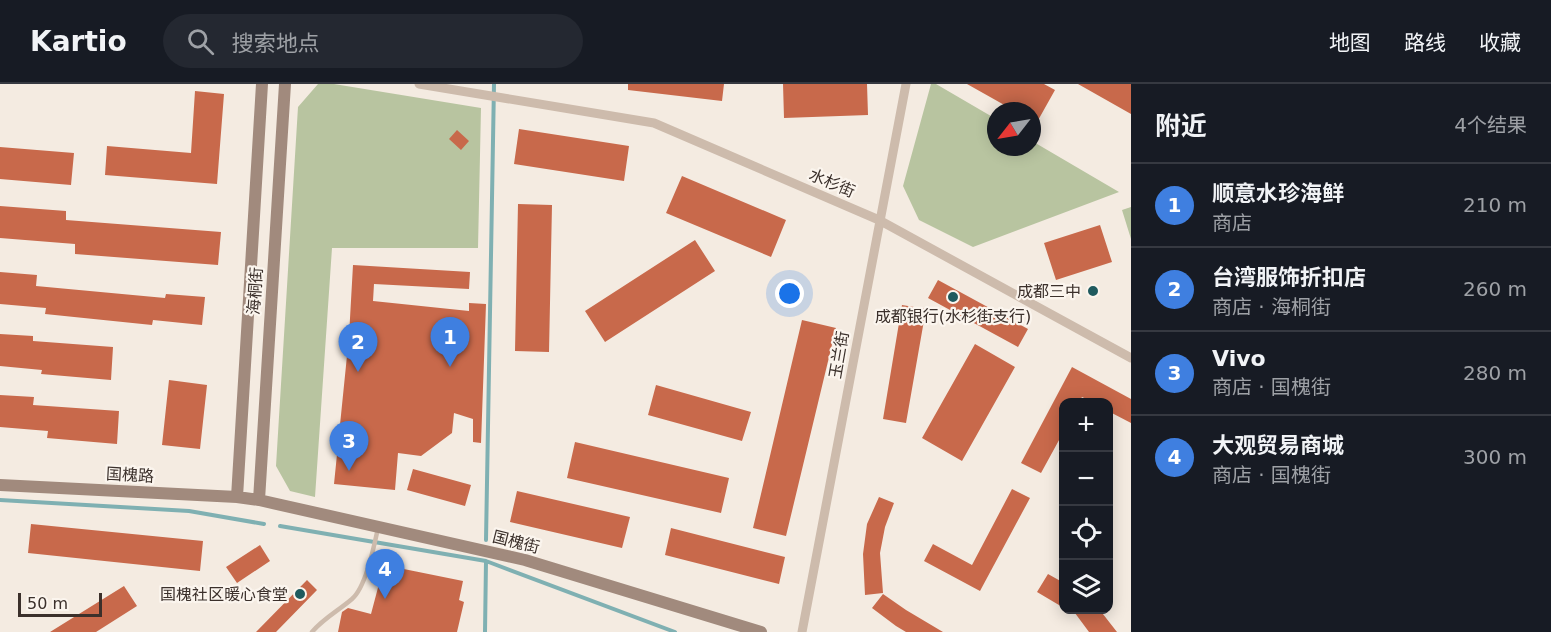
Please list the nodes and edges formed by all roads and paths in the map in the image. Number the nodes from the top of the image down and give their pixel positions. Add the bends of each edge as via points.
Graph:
1 (262, 84) edge
2 (285, 84) edge
3 (419, 84) edge
4 (906, 84) edge
5 (879, 220) junction
6 (1131, 358) edge
7 (0, 485) edge
8 (237, 497) junction
9 (259, 501) junction
10 (377, 532) junction
11 (312, 632) edge
12 (761, 632) edge
13 (802, 632) edge

1 - 8 street, 海桐街
2 - 9 street, 海桐街
3 - 5 street, 水杉街 via 654,123
4 - 5 street, 玉兰街
5 - 6 street, 水杉街
5 - 13 street, 玉兰街
7 - 8 street, 国槐路
8 - 9 street, 国槐路
9 - 10 street, 国槐街
10 - 11 lane via 354,598 325,617
10 - 12 street, 国槐街 via 525,560

